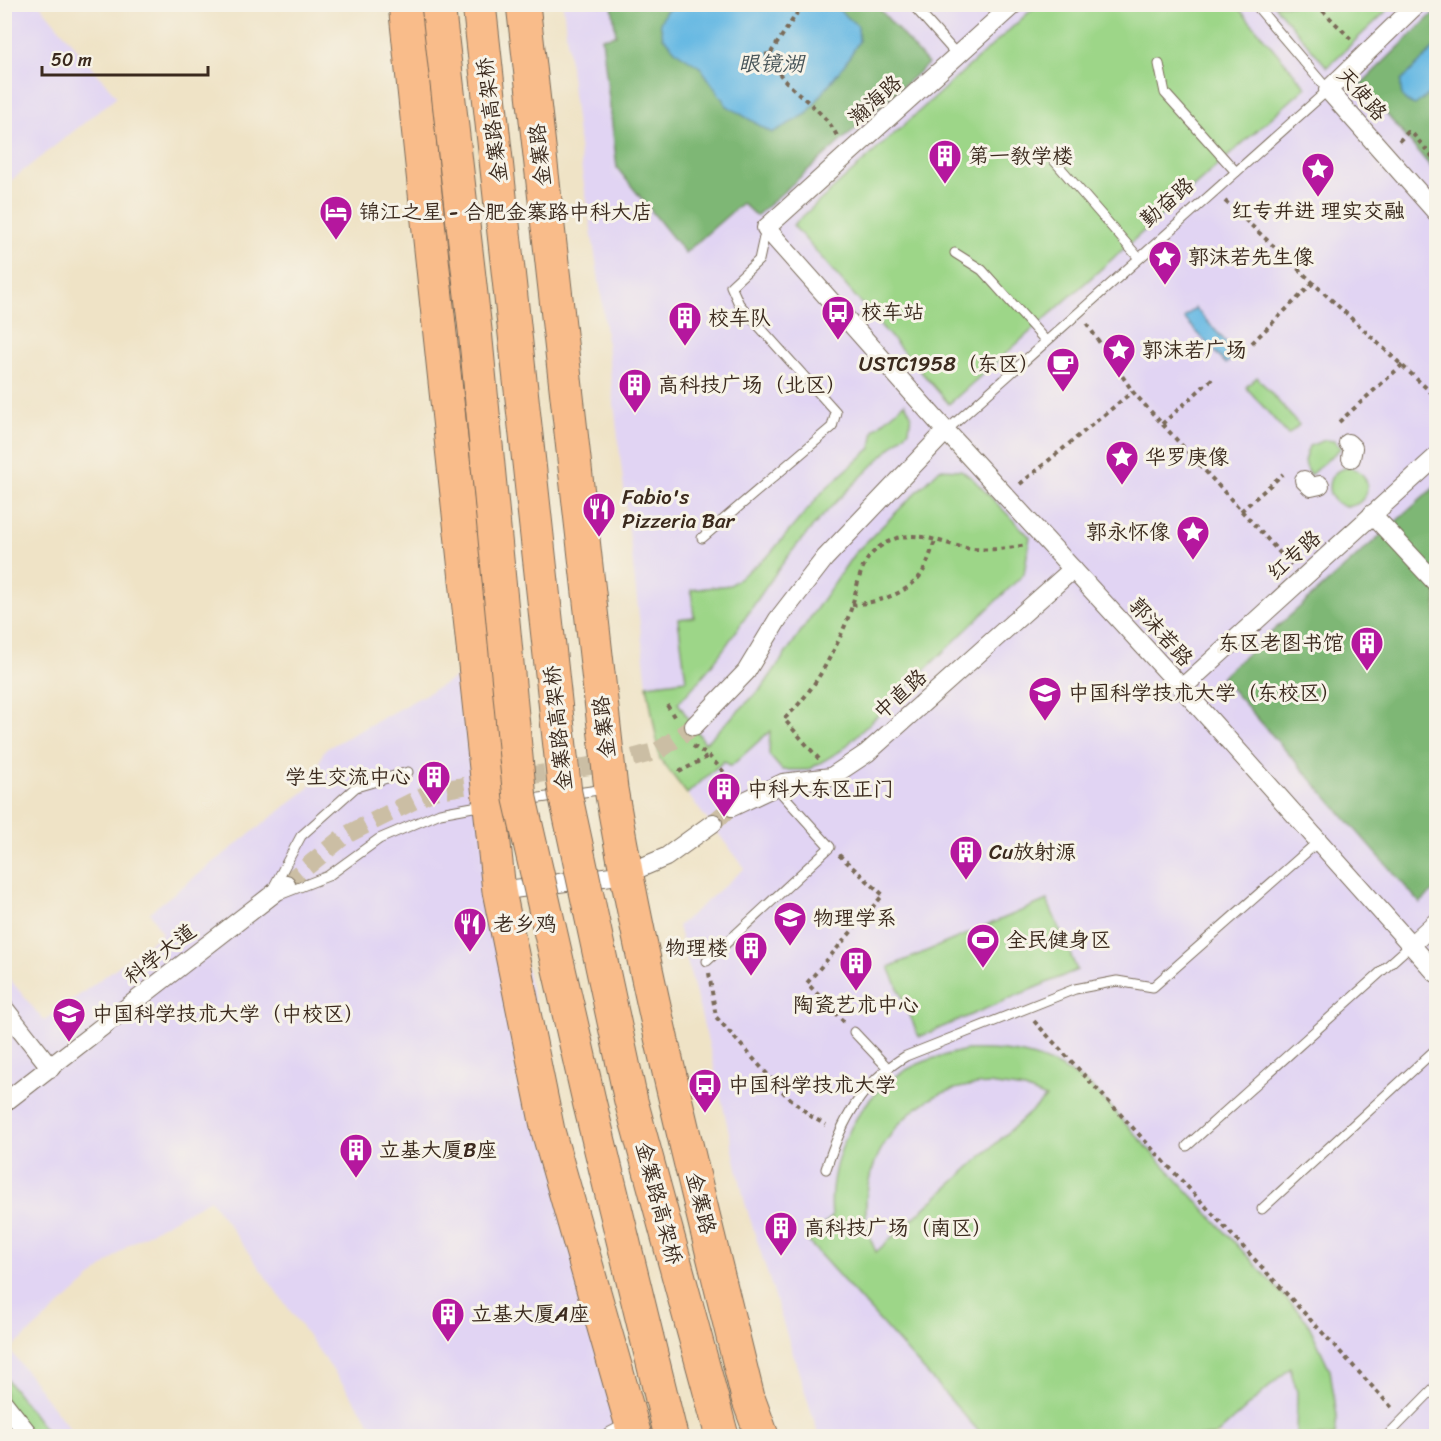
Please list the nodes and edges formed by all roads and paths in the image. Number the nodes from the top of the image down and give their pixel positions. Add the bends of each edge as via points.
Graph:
1 (405, 4) edge
2 (438, 4) edge
3 (478, 4) edge
4 (523, 4) edge
5 (803, 4) edge
6 (912, 4) edge
7 (1014, 4) edge
8 (1255, 4) edge
9 (1316, 4) edge
10 (1417, 4) edge
11 (1368, 52) junction
12 (770, 54) junction
13 (756, 56) dead end
14 (958, 56) junction
15 (1159, 64) dead end
16 (1328, 90) junction
17 (1408, 132) dead end
18 (846, 157) junction
19 (1051, 157) dead end
20 (1437, 160) edge
21 (1236, 172) junction
22 (1213, 191) junction
23 (1437, 212) edge
24 (766, 228) junction
25 (955, 253) dead end
26 (1138, 257) junction
27 (1313, 283) junction
28 (1078, 311) junction
29 (1045, 340) junction
30 (1252, 343) dead end
31 (1402, 365) junction
32 (1213, 378) dead end
33 (1132, 392) junction
34 (1437, 397) edge
35 (1339, 422) dead end
36 (1162, 424) junction
37 (946, 431) junction
38 (1437, 457) edge
39 (1283, 474) dead end
40 (1006, 496) junction
41 (1242, 511) junction
42 (1372, 514) junction
43 (702, 538) dead end
44 (935, 541) junction
45 (1048, 542) junction
46 (1073, 569) junction
47 (1302, 577) junction
48 (1437, 583) edge
49 (852, 605) junction
50 (1182, 688) junction
51 (667, 705) dead end
52 (687, 726) joint
53 (692, 746) dead end
54 (709, 756) junction
55 (408, 772) dead end
56 (679, 772) dead end
57 (831, 777) junction
58 (774, 786) junction
59 (611, 789) junction
60 (500, 803) junction
61 (740, 803) joint
62 (714, 823) tunnel mouth
63 (1319, 841) junction
64 (830, 847) junction
65 (626, 874) junction
66 (286, 884) tunnel mouth
67 (499, 891) junction
68 (266, 900) junction
69 (1437, 922) edge
70 (1412, 944) junction
71 (706, 961) joint
72 (1437, 973) edge
73 (4, 1008) edge
74 (1024, 1010) junction
75 (854, 1032) joint
76 (1437, 1049) edge
77 (887, 1067) junction
78 (51, 1068) junction
79 (4, 1103) edge
80 (838, 1131) junction
81 (1187, 1146) dead end
82 (825, 1169) dead end
83 (1262, 1209) dead end
84 (1437, 1386) edge
85 (4, 1403) edge
86 (1402, 1419) junction
87 (626, 1433) edge
88 (30, 1437) edge
89 (671, 1437) edge
90 (722, 1437) edge
91 (762, 1437) edge
92 (1387, 1437) edge

1 - 60 highway via 477,666
2 - 89 highway, 金寨路高架桥, bridge via 475,330 520,799
3 - 90 highway, 金寨路高架桥, bridge via 565,793 631,1101
4 - 59 highway, 金寨路
5 - 12 path
6 - 14 lane
7 - 14 street, 瀚海路
8 - 16 lane, 天使路
9 - 11 path
10 - 11 street, 勤奋路
11 - 16 street, 勤奋路
12 - 13 path
12 - 18 path via 791,89 816,107 833,126
14 - 18 street, 瀚海路
15 - 21 lane via 1165,93
16 - 21 lane, 勤奋路
16 - 23 street, 天使路
17 - 20 path
18 - 24 street, 瀚海路
19 - 26 lane
21 - 22 lane, 勤奋路
22 - 26 lane, 勤奋路
22 - 27 path
24 - 37 street, 郭沫若路
24 - 43 lane via 759,260 730,286 739,304 836,412 832,427
25 - 29 lane via 982,270
26 - 28 lane, 勤奋路
27 - 30 path
27 - 31 path
28 - 29 lane, 勤奋路
28 - 33 path
29 - 37 lane, 勤奋路
31 - 34 path
31 - 35 path
32 - 36 path
33 - 36 path
33 - 40 path
36 - 41 path
37 - 40 street, 郭沫若路
37 - 52 street via 825,558 778,619 746,672
38 - 42 street, 红专路
39 - 41 path
40 - 45 street, 郭沫若路
41 - 47 path
42 - 47 street, 红专路
42 - 48 street
44 - 45 path via 995,550
44 - 49 path via 921,575 895,595 875,603
44 - 49 path via 918,537 895,539 877,550 861,566
45 - 46 street, 郭沫若路
46 - 50 street, 郭沫若路
46 - 57 street, 中直路 via 867,753
47 - 50 street, 红专路
49 - 57 path via 831,657 800,705 784,719
50 - 63 street, 郭沫若路
51 - 52 path
53 - 54 path
54 - 56 path
54 - 61 path
55 - 68 lane via 356,788 301,836
57 - 58 street, 中直路
58 - 61 street, 中直路
58 - 64 lane
59 - 60 lane
59 - 65 highway, 金寨路
60 - 67 highway
60 - 68 lane via 440,813 379,839 328,876
62 - 65 street via 666,858
63 - 70 street, 郭沫若路
63 - 74 lane via 1154,987 1117,981 1075,989
64 - 71 lane
64 - 75 path via 883,895 807,983
65 - 67 street
65 - 91 highway, 金寨路 via 679,1113 748,1398
66 - 68 street, 科学大道
67 - 87 highway via 548,1131
68 - 78 street, 科学大道
69 - 70 street
70 - 72 street, 郭沫若路
70 - 81 lane
71 - 80 path via 716,1017 785,1094 812,1117
73 - 78 street
74 - 77 lane
74 - 86 path
75 - 77 lane
76 - 83 lane
77 - 80 lane via 859,1098
78 - 79 street, 科学大道
80 - 82 lane
84 - 86 lane
85 - 88 street
86 - 92 lane

